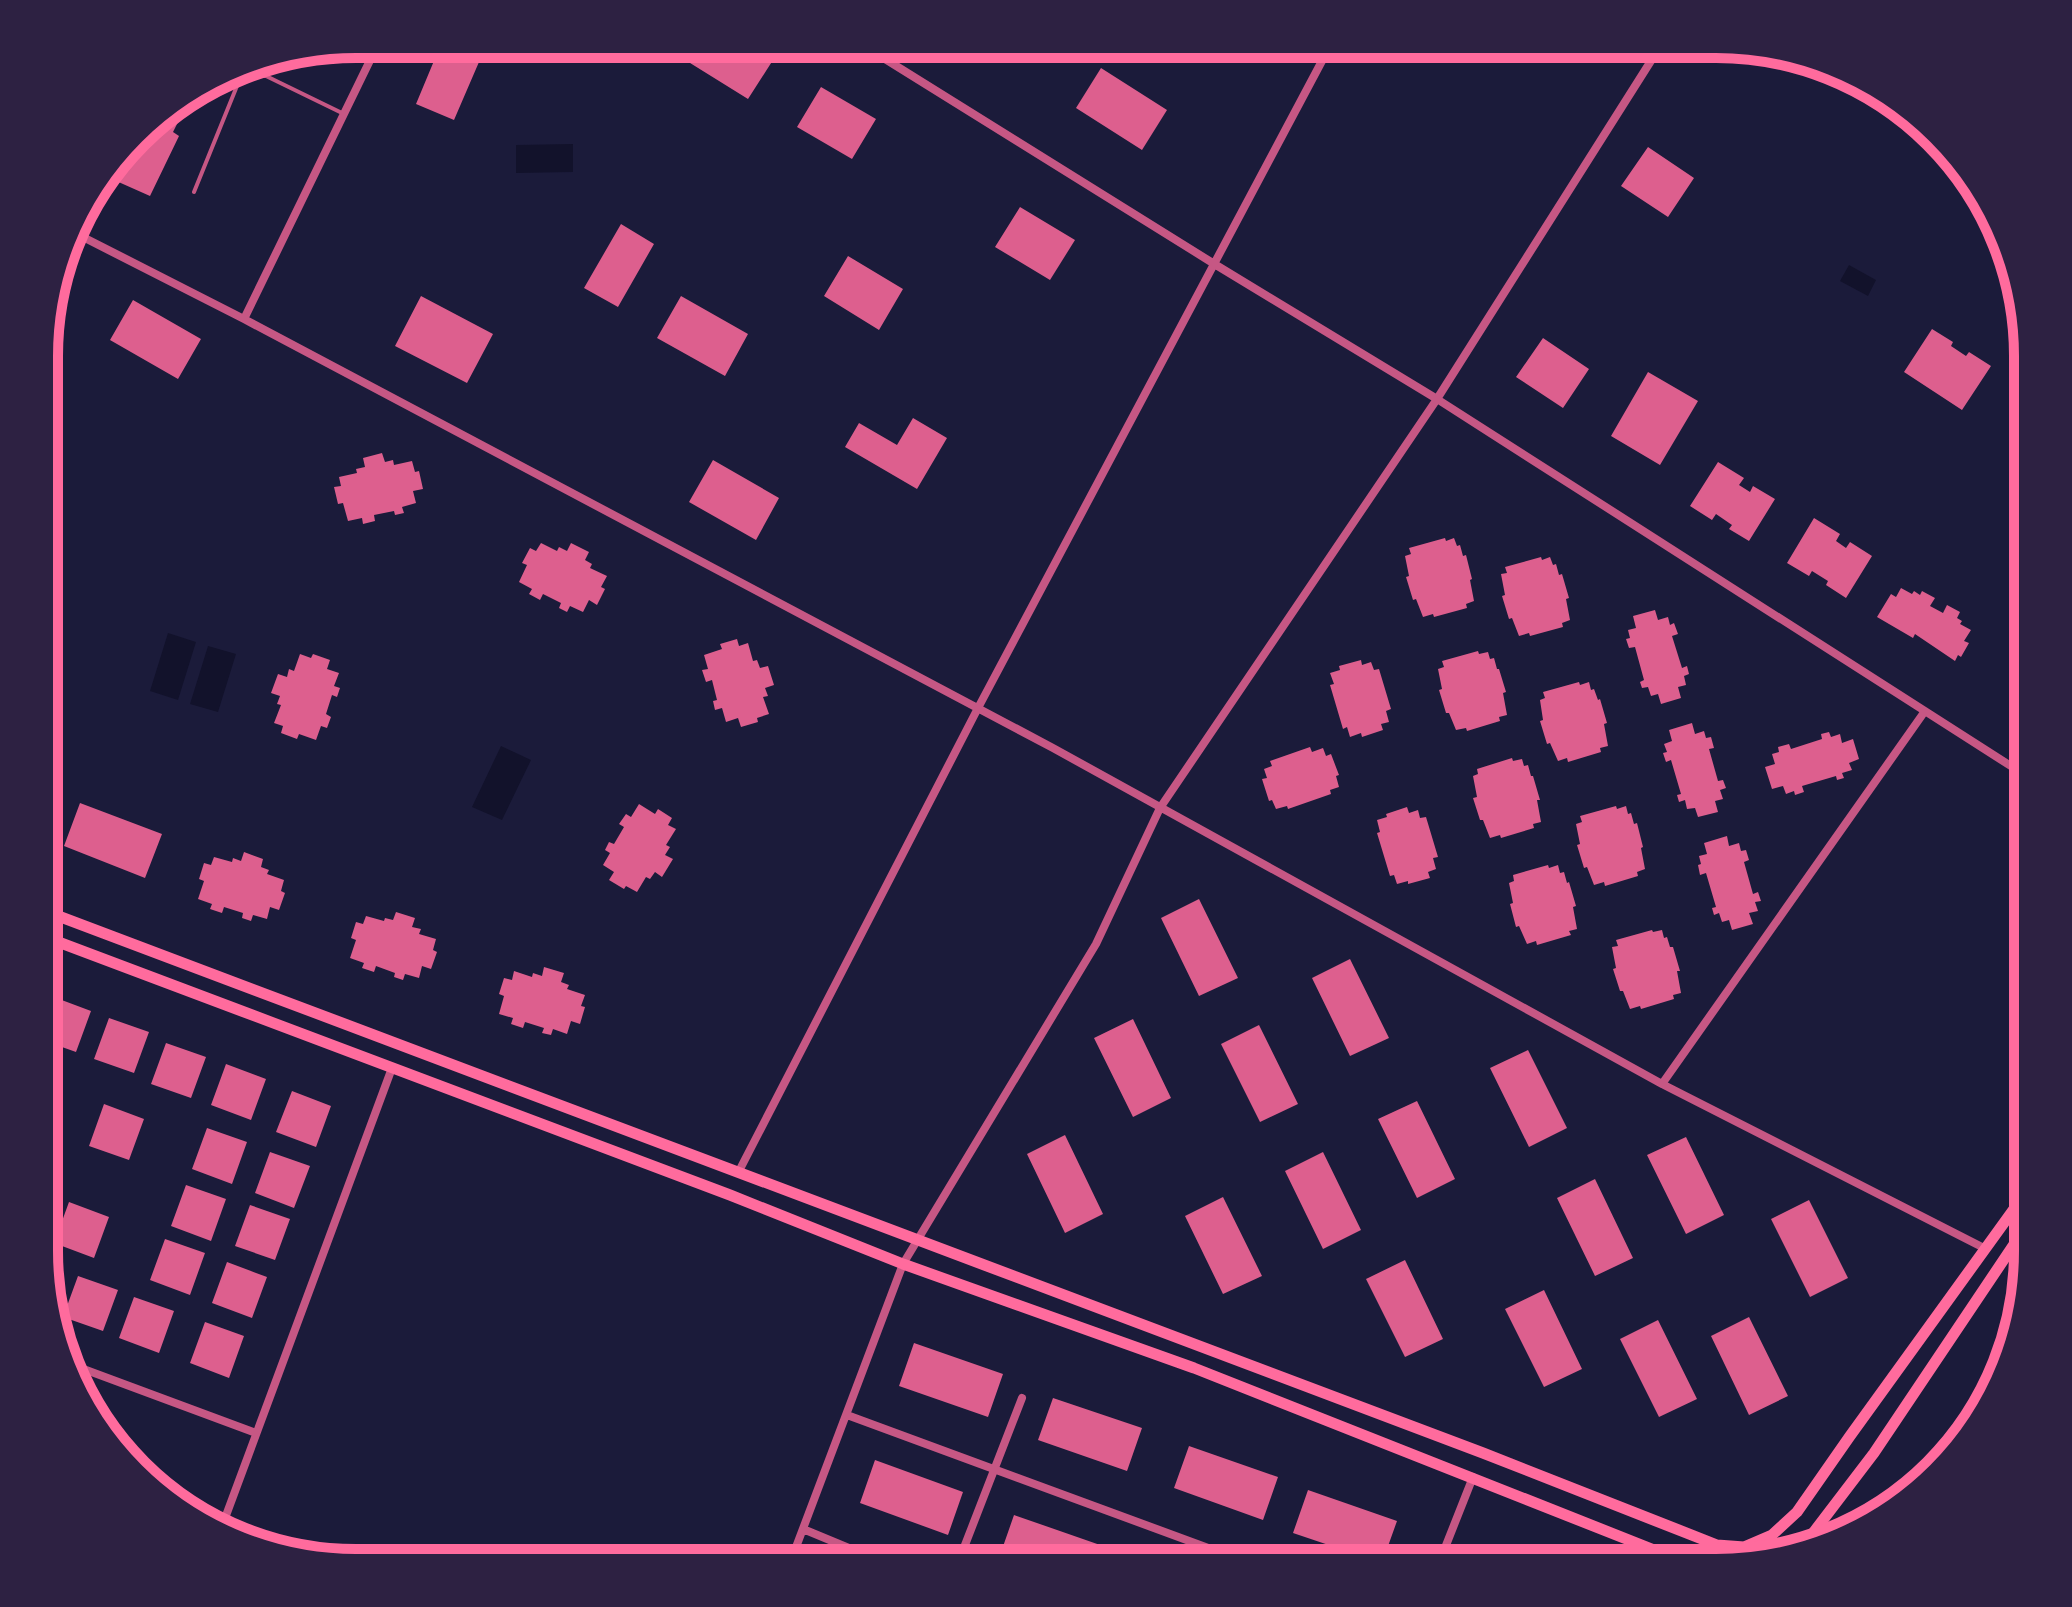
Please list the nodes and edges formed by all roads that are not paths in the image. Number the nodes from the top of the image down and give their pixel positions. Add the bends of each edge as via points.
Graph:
1 (371, 58) edge
2 (883, 58) edge
3 (1324, 58) edge
4 (1653, 58) edge
5 (255, 76) edge
6 (238, 83) edge
7 (344, 114) junction
8 (194, 192) dead end
9 (83, 237) edge
10 (1216, 265) junction
11 (244, 319) junction
12 (1437, 399) junction
13 (978, 708) junction
14 (1925, 711) junction
15 (2014, 768) edge
16 (1160, 808) junction
17 (58, 916) edge
18 (58, 942) edge
19 (392, 1068) junction
20 (1662, 1084) junction
21 (738, 1173) junction
22 (2014, 1209) edge
23 (917, 1238) junction
24 (2014, 1244) edge
25 (1986, 1249) junction
26 (903, 1264) junction
27 (83, 1369) edge
28 (1022, 1398) dead end
29 (847, 1415) junction
30 (256, 1433) junction
31 (995, 1469) junction
32 (1473, 1477) junction
33 (225, 1518) edge
34 (803, 1529) junction
35 (1813, 1532) edge
36 (795, 1549) edge
37 (851, 1549) edge
38 (964, 1549) edge
39 (1211, 1549) edge
40 (1445, 1549) edge
41 (1652, 1549) edge

1 - 7 street
2 - 10 street
3 - 10 street
4 - 12 street
5 - 7 lane via 266,76
6 - 8 lane
7 - 11 street
9 - 11 street
10 - 12 street
10 - 13 street
11 - 13 street
12 - 14 street
12 - 16 street
13 - 16 street
13 - 21 street
14 - 15 street
14 - 20 street
16 - 20 street
16 - 23 street via 1096,944
17 - 21 main road
18 - 19 main road
19 - 26 main road
19 - 30 street
20 - 25 street
21 - 23 main road
22 - 25 main road
23 - 25 main road via 1696,1538 1744,1547 1772,1535 1797,1512
23 - 26 street
24 - 35 main road via 1874,1453
26 - 29 street
26 - 32 main road via 1194,1368
27 - 30 street
28 - 31 street
29 - 31 street
29 - 34 street
30 - 33 street
31 - 38 street
31 - 39 street
32 - 40 street
32 - 41 main road
34 - 36 street
34 - 37 street

